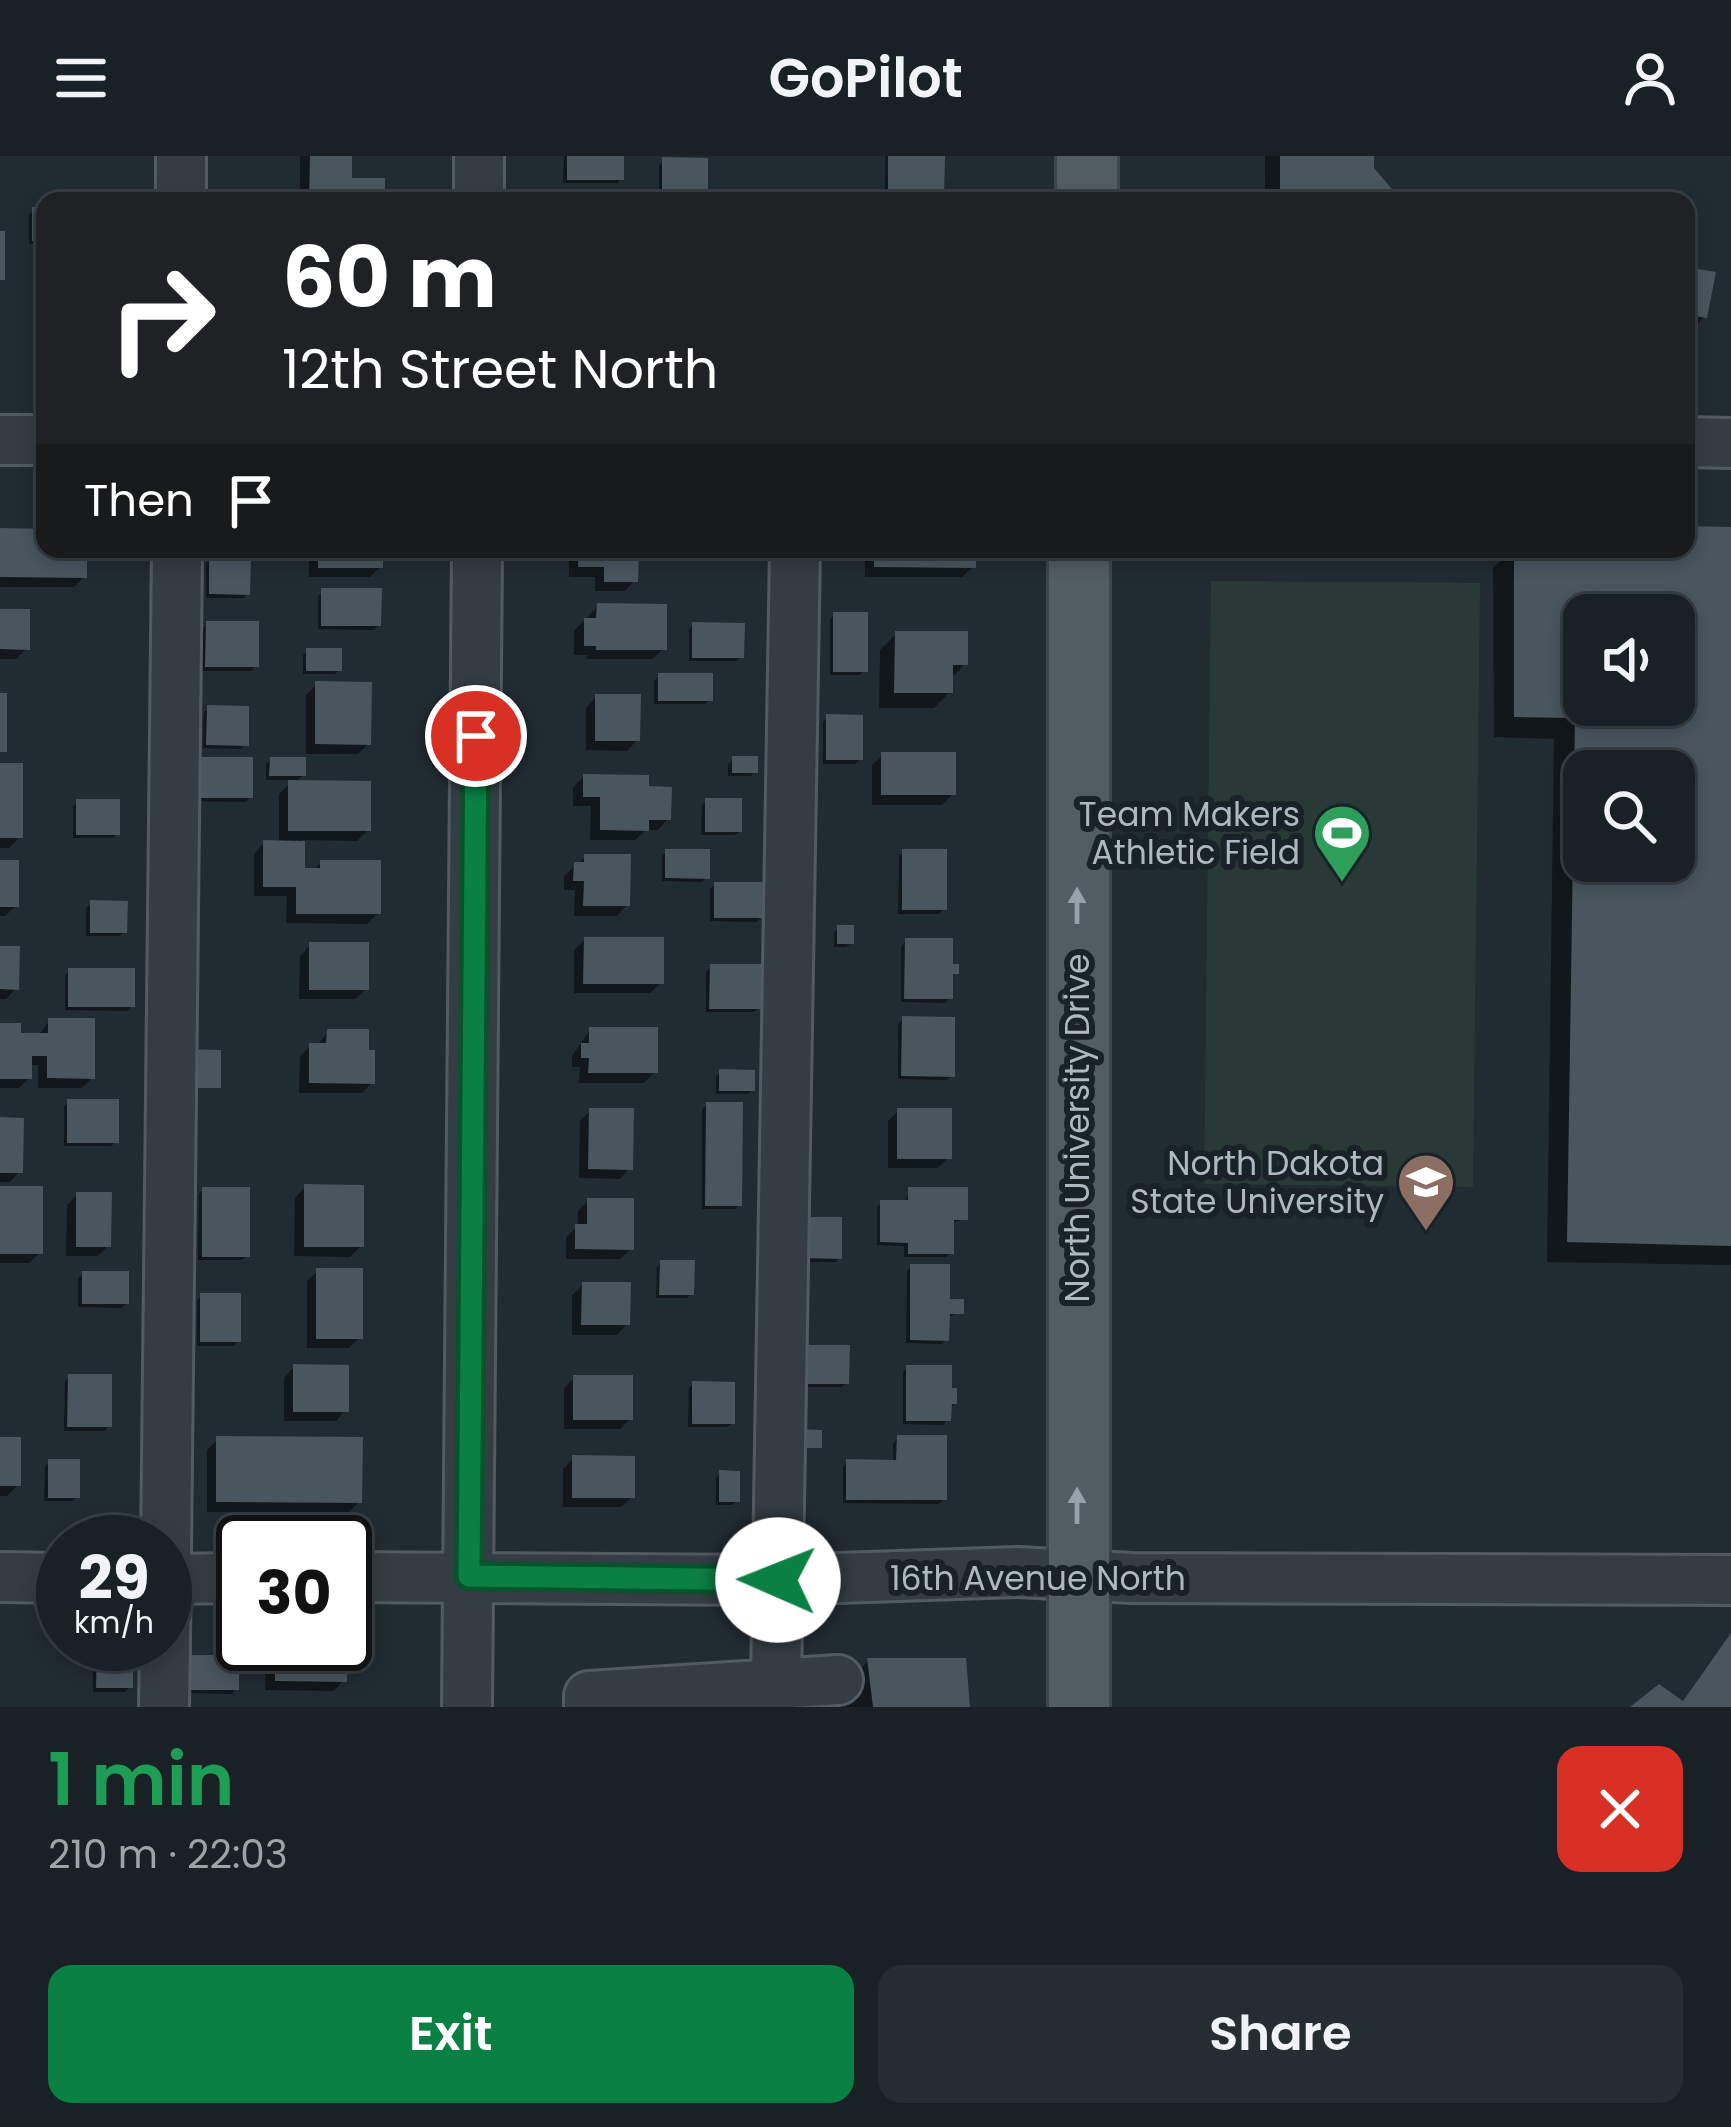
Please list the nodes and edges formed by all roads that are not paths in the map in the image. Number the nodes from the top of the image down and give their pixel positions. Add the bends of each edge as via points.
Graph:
1 (182, 156) edge
2 (479, 156) edge
3 (1087, 156) edge
4 (181, 192) edge
5 (479, 192) edge
6 (1087, 192) edge
7 (0, 440) edge
8 (36, 440) edge
9 (1695, 442) edge
10 (1731, 442) edge
11 (177, 558) edge
12 (477, 558) edge
13 (795, 558) edge
14 (1078, 558) edge
15 (166, 1515) edge
16 (469, 1576) junction
17 (0, 1577) edge
18 (372, 1577) edge
19 (1078, 1577) junction
20 (36, 1578) edge
21 (778, 1580) junction
22 (1731, 1580) edge
23 (165, 1671) edge
24 (838, 1681) dead end
25 (776, 1684) junction
26 (164, 1707) edge
27 (467, 1707) edge
28 (589, 1707) edge
29 (1079, 1707) edge

1 - 4 street
2 - 5 street
3 - 6 main road
7 - 8 street
9 - 10 street
11 - 15 street
12 - 16 street
13 - 21 street
19 -> 14 main road, North University Drive
16 - 18 street, 16th Avenue North
16 - 21 street, 16th Avenue North
16 - 27 street
17 - 20 street
19 - 21 street, 16th Avenue North
19 - 22 street, 16th Avenue North
19 - 29 main road, North University Drive
21 - 25 street
23 - 26 street
24 - 25 street
25 - 28 street via 589,1696

